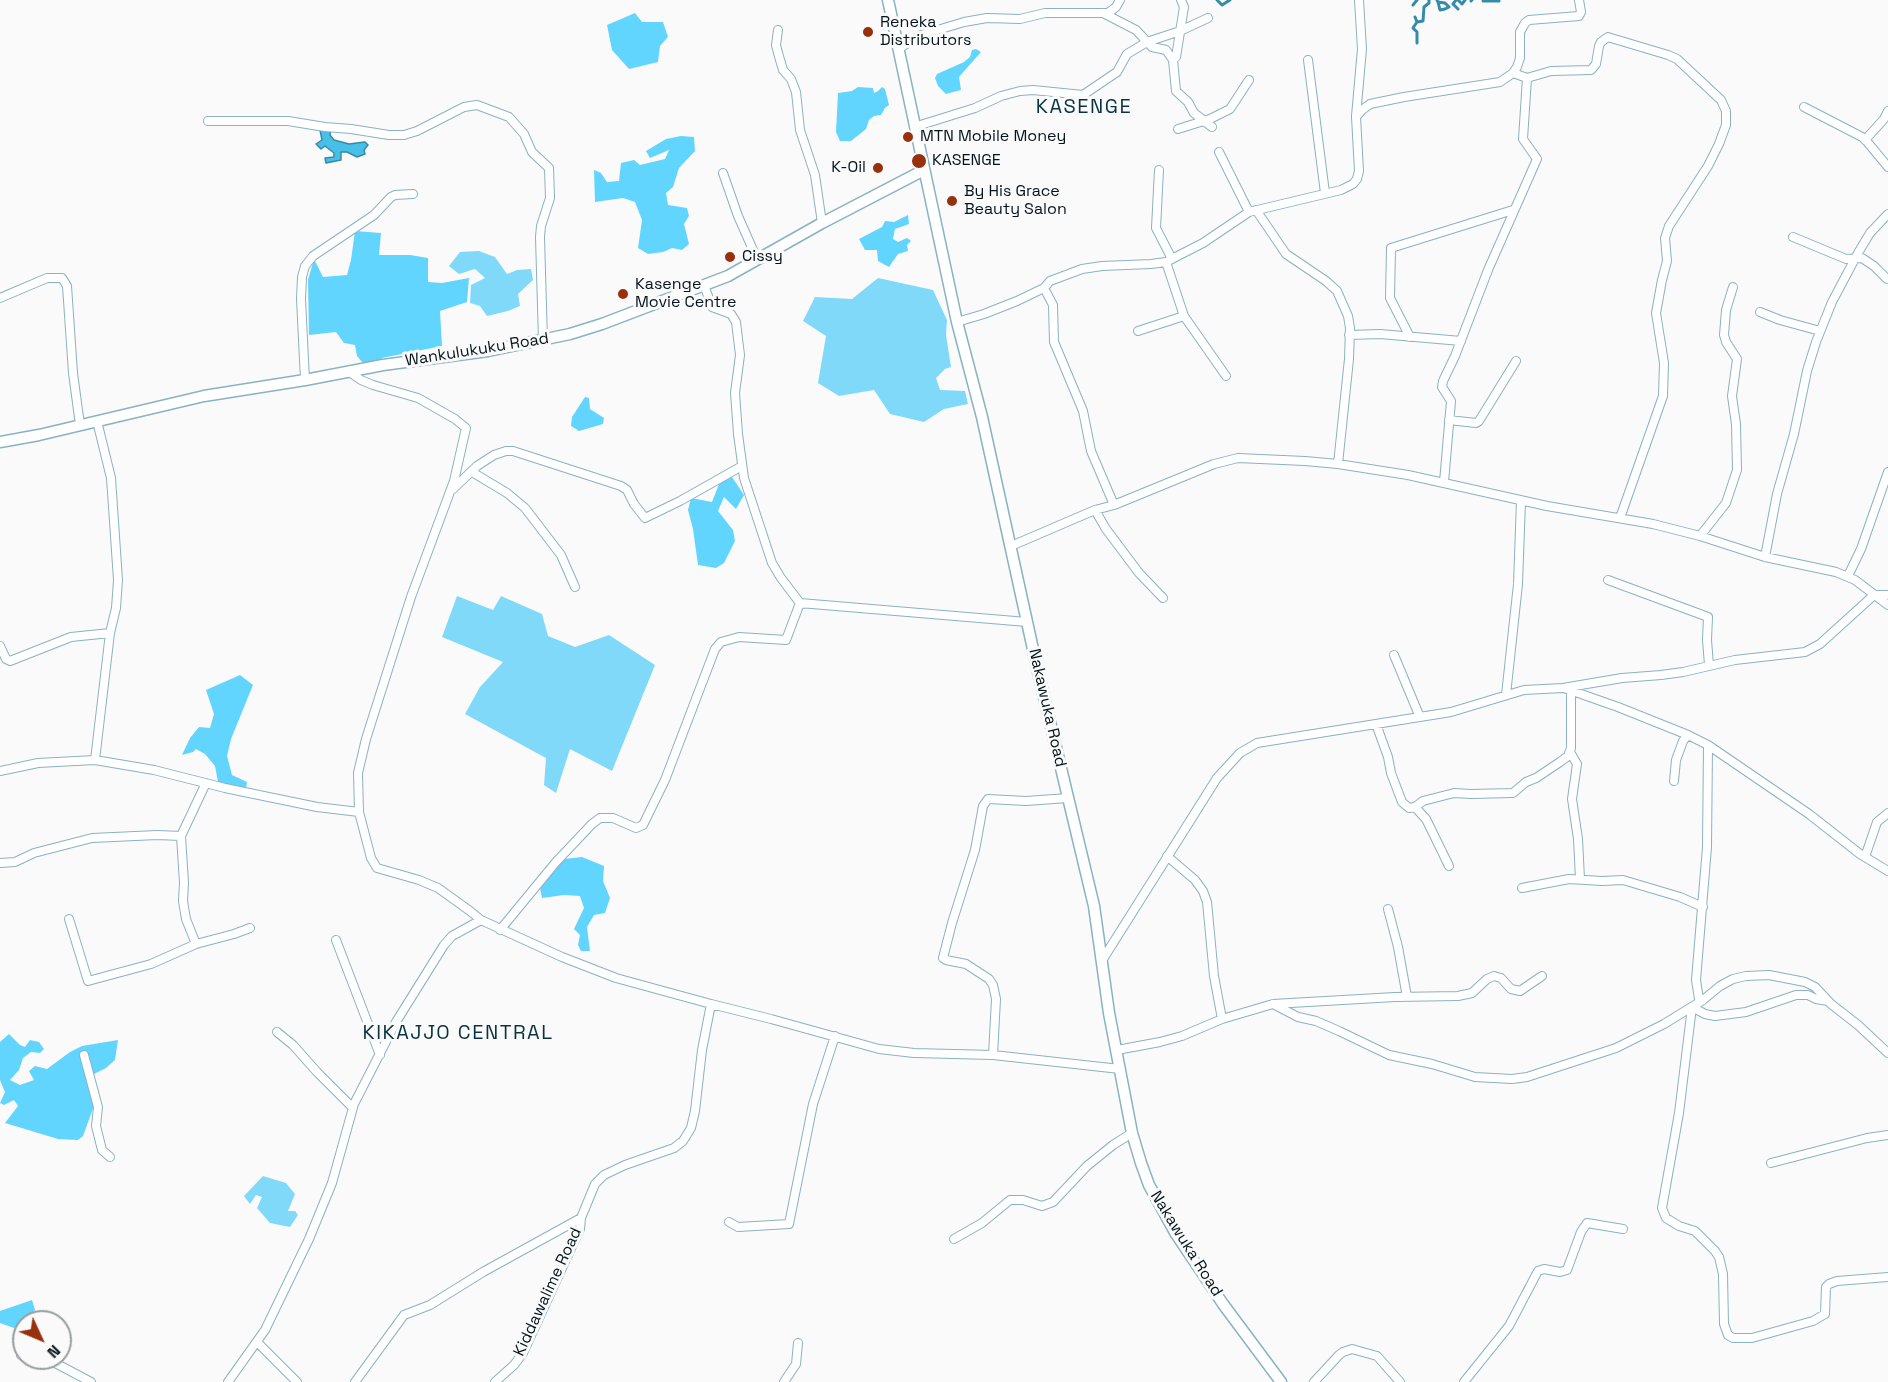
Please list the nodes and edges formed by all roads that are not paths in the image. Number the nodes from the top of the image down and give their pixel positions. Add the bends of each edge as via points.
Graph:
1 (888, 0) edge
2 (1120, 0) edge
3 (1180, 0) edge
4 (1359, 0) edge
5 (1579, 0) edge
6 (1103, 13) junction
7 (1209, 18) dead end
8 (778, 30) dead end
9 (1181, 30) junction
10 (1147, 42) junction
11 (898, 50) junction
12 (1176, 57) dead end
13 (1308, 60) dead end
14 (1512, 73) junction
15 (1527, 78) junction
16 (1249, 80) dead end
17 (1804, 107) dead end
18 (1888, 111) edge
19 (1356, 117) junction
20 (208, 121) dead end
21 (914, 127) junction
22 (1212, 127) dead end
23 (1178, 129) dead end
24 (1865, 140) junction
25 (1219, 152) dead end
26 (1888, 167) edge
27 (924, 170) junction
28 (1159, 170) dead end
29 (723, 172) dead end
30 (1325, 193) junction
31 (413, 194) dead end
32 (1513, 210) junction
33 (1252, 211) junction
34 (1888, 214) edge
35 (822, 222) junction
36 (1793, 237) dead end
37 (1856, 257) junction
38 (757, 259) junction
39 (1169, 260) junction
40 (1887, 279) edge
41 (704, 285) junction
42 (1733, 287) dead end
43 (1044, 288) junction
44 (0, 298) edge
45 (1760, 312) dead end
46 (1184, 316) junction
47 (957, 322) junction
48 (1138, 331) dead end
49 (1820, 332) junction
50 (1349, 335) junction
51 (1410, 337) junction
52 (543, 341) junction
53 (1461, 341) junction
54 (1516, 361) dead end
55 (348, 371) junction
56 (1226, 376) dead end
57 (305, 380) junction
58 (97, 420) junction
59 (1449, 420) junction
60 (80, 425) junction
61 (0, 442) edge
62 (1338, 464) junction
63 (742, 466) junction
64 (472, 472) junction
65 (1888, 472) edge
66 (1444, 482) junction
67 (451, 492) junction
68 (1521, 501) junction
69 (1114, 505) junction
70 (1095, 510) junction
71 (1620, 518) junction
72 (1700, 536) junction
73 (1011, 546) junction
74 (1765, 557) junction
75 (1848, 576) junction
76 (1608, 580) dead end
77 (576, 586) dead end
78 (1888, 594) edge
79 (1874, 595) junction
80 (1162, 598) dead end
81 (800, 603) junction
82 (1888, 605) edge
83 (1027, 622) junction
84 (110, 633) junction
85 (0, 646) edge
86 (1394, 655) dead end
87 (1709, 665) junction
88 (1567, 689) junction
89 (1506, 695) junction
90 (1419, 716) junction
91 (1376, 724) junction
92 (1688, 735) junction
93 (1708, 745) junction
94 (1570, 752) junction
95 (95, 760) junction
96 (0, 771) edge
97 (1674, 782) dead end
98 (206, 783) junction
99 (1068, 798) junction
100 (1414, 807) junction
101 (359, 812) junction
102 (1888, 813) edge
103 (181, 836) junction
104 (1167, 856) junction
105 (1865, 857) junction
106 (0, 863) edge
107 (1449, 867) dead end
108 (1888, 871) edge
109 (1580, 879) junction
110 (1522, 888) dead end
111 (1703, 906) junction
112 (1388, 909) dead end
113 (69, 919) dead end
114 (481, 920) junction
115 (250, 928) dead end
116 (500, 930) junction
117 (336, 940) dead end
118 (196, 944) junction
119 (1103, 960) junction
120 (1542, 976) dead end
121 (1407, 997) junction
122 (1703, 1000) junction
123 (1828, 1001) junction
124 (711, 1004) junction
125 (1272, 1004) junction
126 (1692, 1006) junction
127 (1222, 1019) junction
128 (277, 1032) dead end
129 (835, 1036) junction
130 (1117, 1050) junction
131 (1888, 1053) edge
132 (84, 1055) dead end
133 (380, 1055) junction
134 (993, 1055) junction
135 (1120, 1069) junction
136 (352, 1107) junction
137 (1132, 1133) junction
138 (1888, 1135) edge
139 (110, 1157) dead end
140 (1770, 1163) dead end
141 (581, 1218) junction
142 (729, 1222) dead end
143 (1623, 1229) dead end
144 (954, 1239) dead end
145 (1888, 1277) edge
146 (257, 1342) junction
147 (798, 1343) dead end
148 (68, 1370) edge
149 (91, 1382) edge
150 (228, 1382) edge
151 (297, 1382) edge
152 (355, 1382) edge
153 (495, 1382) edge
154 (784, 1382) edge
155 (1281, 1382) edge
156 (1314, 1382) edge
157 (1400, 1382) edge
158 (1464, 1382) edge

1 - 11 main road, Nakawuka Road
2 - 6 street via 1112,11
3 - 9 street via 1184,7
4 - 19 street via 1362,49
5 - 14 street via 1579,16 1525,23 1520,32 1520,58
6 - 10 street via 1136,30
6 - 11 street via 1045,13 1020,19 964,22 921,35
7 - 9 street
8 - 35 street via 776,45 795,87 800,130 815,175
9 - 10 street
9 - 12 street
10 - 21 street via 1127,54 1117,72 1083,95 1020,91
10 - 22 street via 1166,50 1173,60 1176,91
11 - 21 main road, Nakawuka Road
13 - 30 street
14 - 15 street
14 - 19 street via 1491,85 1370,104
15 - 32 street via 1523,139 1537,159
15 - 71 street via 1551,71 1591,70 1601,42 1608,37 1677,59 1721,100 1726,111 1719,144 1666,234 1667,261 1656,313 1664,363 1663,396
16 - 23 street via 1230,109
17 - 24 street
18 - 24 street
19 - 30 street via 1357,179 1341,190
20 - 52 street via 288,121 404,135 464,107 477,105 509,117 524,134 532,152 549,168 550,198 540,237
21 - 27 main road, Nakawuka Road
24 - 26 street
25 - 33 street
27 - 35 main road, Wankulukuku Road
27 - 47 main road, Nakawuka Road
28 - 39 street via 1156,228
29 - 38 street
30 - 33 street
31 - 57 street via 391,197 374,215 313,256 305,266 301,299
32 - 51 street via 1391,248 1390,298
32 - 53 street
33 - 39 street
33 - 50 street via 1286,254 1337,291 1348,316
34 - 37 street via 1870,233
35 - 38 main road, Wankulukuku Road
36 - 37 street via 1846,259
37 - 40 street via 1874,266
37 - 49 street
38 - 41 main road, Wankulukuku Road
39 - 43 street via 1082,269 1050,281
39 - 46 street
41 - 52 main road, Wankulukuku Road via 602,324
41 - 63 street via 712,307 731,314 736,322 740,355 735,393
42 - 72 street via 1724,335 1737,359 1732,396 1737,470 1726,503
43 - 47 street
43 - 69 street via 1053,305 1054,342 1083,411 1091,451
44 - 60 street via 47,278 62,278 67,286
45 - 49 street
46 - 48 street
46 - 56 street
47 - 73 main road, Nakawuka Road
49 - 74 street via 1777,494
50 - 51 street
50 - 62 street
51 - 53 street
52 - 55 main road, Wankulukuku Road
53 - 59 street via 1442,387 1451,401
54 - 59 street via 1479,421
55 - 57 main road, Wankulukuku Road
55 - 67 street via 367,382 418,398 466,428
57 - 58 main road, Wankulukuku Road via 204,396
58 - 60 main road, Wankulukuku Road
58 - 84 street via 111,478 117,572
59 - 66 street
60 - 61 main road, Wankulukuku Road
62 - 66 street
62 - 69 street via 1238,458 1198,469
63 - 64 street via 645,518 621,486 513,452 494,455
63 - 81 street via 772,563
64 - 67 street
64 - 77 street via 525,508 561,555
65 - 75 street
66 - 68 street
67 - 101 street via 411,597 366,739 358,773
68 - 71 street
68 - 89 street via 1518,584
69 - 70 street
70 - 73 street
70 - 80 street via 1106,530
71 - 72 street
72 - 74 street
73 - 83 main road, Nakawuka Road
74 - 75 street
75 - 79 street
76 - 87 street via 1708,617
78 - 79 street
79 - 82 street
79 - 87 street via 1810,651
81 - 83 street
81 - 116 street via 786,640 739,637 721,642 715,649 665,780 643,825 636,828 612,818 600,818 556,862
83 - 99 main road, Nakawuka Road
84 - 85 street via 71,637 10,661
84 - 95 street
86 - 90 street
87 - 88 street
88 - 89 street via 1524,690
88 - 92 street
88 - 94 street
89 - 90 street via 1457,710
90 - 91 street
91 - 100 street via 1402,801 1409,808
91 - 104 street via 1276,739 1249,747 1216,778
92 - 93 street
92 - 97 street via 1676,759
93 - 105 street
93 - 111 street
94 - 100 street via 1513,793 1454,793
94 - 109 street via 1577,764 1572,799
95 - 96 street via 38,763
95 - 98 street
98 - 101 street
98 - 103 street
99 - 119 main road, Nakawuka Road
99 - 134 street via 988,799 983,806 975,850 944,958 966,964 993,985
100 - 107 street via 1430,824
101 - 114 street via 377,868 438,888
102 - 105 street via 1877,822
103 - 106 street via 93,838
103 - 118 street via 183,901
104 - 119 street
104 - 127 street via 1195,880 1207,902
105 - 108 street
109 - 110 street
109 - 111 street via 1623,880
111 - 122 street via 1696,980 1699,999
112 - 121 street
113 - 118 street via 88,981 151,964
114 - 116 street
114 - 133 street via 444,945
115 - 118 street
116 - 124 street via 616,978
117 - 133 street
119 - 130 main road, Nakawuka Road
120 - 121 street via 1520,991 1494,976 1472,993
121 - 125 street
122 - 123 street via 1733,979 1759,975 1805,982
122 - 126 street
123 - 126 street via 1808,994 1796,995 1746,1012 1715,1016
123 - 131 street
124 - 129 street
124 - 141 street, Kiddawalime Road via 695,1111 683,1142 604,1175 595,1184
125 - 126 street via 1389,1055 1491,1079 1527,1077 1616,1048
125 - 127 street
126 - 145 street via 1662,1208 1666,1218 1695,1231 1719,1257 1728,1335 1752,1338 1805,1324 1825,1314 1826,1287 1830,1284
127 - 130 street via 1182,1036
128 - 136 street
129 - 134 street via 879,1049
129 - 142 street via 813,1104 789,1224 738,1227
130 - 135 main road, Nakawuka Road
132 - 139 street via 98,1107 96,1126 102,1150
133 - 136 street
134 - 135 street
135 - 137 main road, Nakawuka Road
136 - 146 street via 332,1183 304,1250
137 - 144 street via 1087,1166 1053,1202 1041,1206 1010,1200
137 - 155 main road, Nakawuka Road via 1149,1185 1176,1234
138 - 140 street
141 - 152 street via 430,1305 404,1315
141 - 153 street, Kiddawalime Road via 580,1229 523,1353
143 - 158 street via 1587,1223 1567,1270 1538,1270 1509,1326
146 - 150 street
146 - 151 street
147 - 154 street via 796,1364
148 - 149 street
156 - 157 street via 1339,1355 1352,1349 1377,1356

